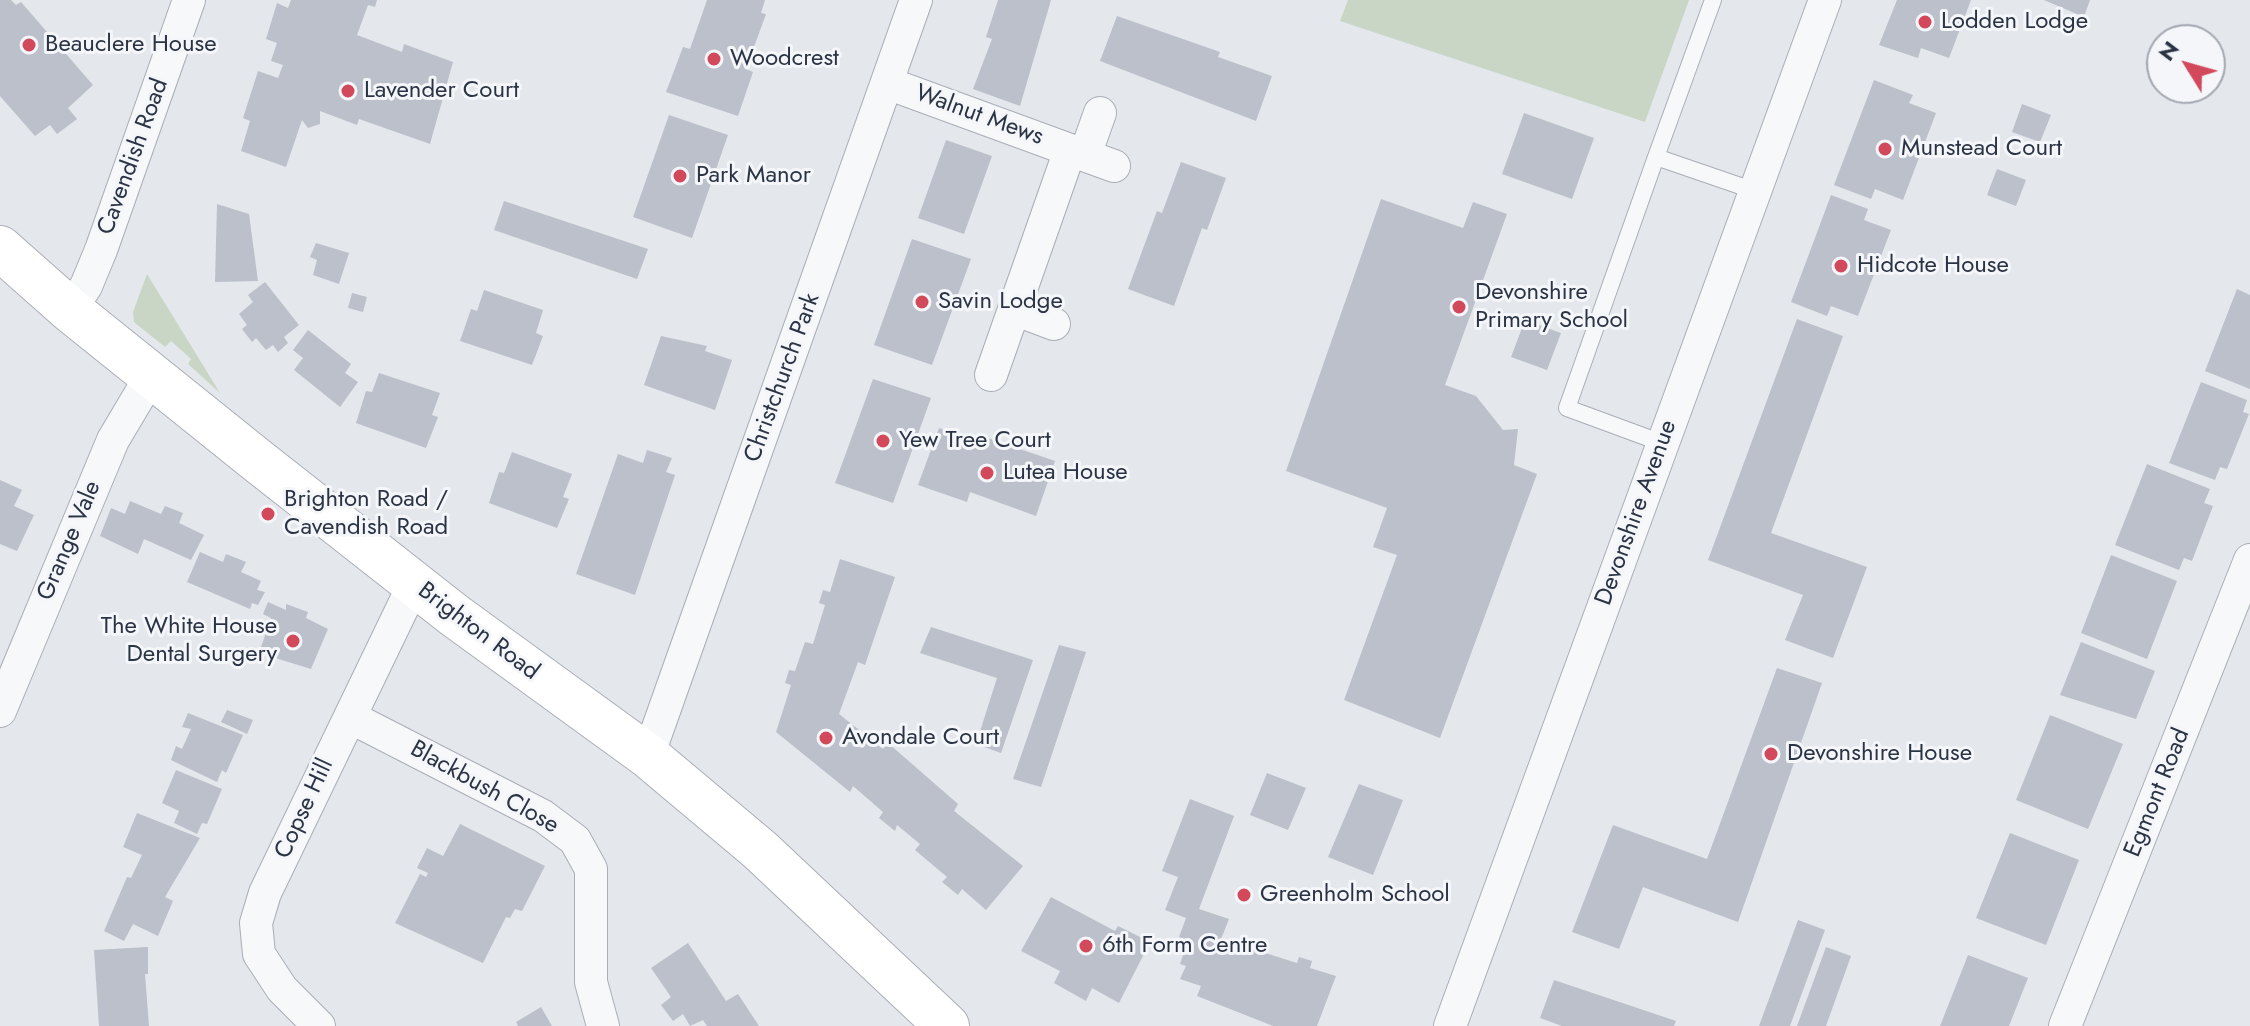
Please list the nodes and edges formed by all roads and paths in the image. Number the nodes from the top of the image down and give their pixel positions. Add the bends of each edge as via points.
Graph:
1 (189, 0) edge
2 (916, 0) edge
3 (1713, 0) edge
4 (1825, 0) edge
5 (887, 83) junction
6 (1100, 113) dead end
7 (1090, 157) junction
8 (1656, 157) junction
9 (1755, 191) junction
10 (0, 248) edge
11 (1014, 309) junction
12 (70, 310) junction
13 (1054, 324) dead end
14 (991, 375) dead end
15 (151, 376) junction
16 (1662, 443) junction
17 (2250, 560) edge
18 (414, 584) junction
19 (0, 711) edge
20 (350, 717) junction
21 (648, 756) junction
22 (319, 1026) edge
23 (603, 1026) edge
24 (947, 1026) edge
25 (1450, 1026) edge
26 (2065, 1026) edge

1 - 12 street, Cavendish Road via 101,250
2 - 5 street, Christchurch Park
3 - 8 lane
4 - 9 street, Devonshire Avenue
5 - 7 street, Walnut Mews
5 - 21 street, Christchurch Park
6 - 7 street, Walnut Mews
7 - 11 street, Walnut Mews
8 - 9 lane
8 - 16 lane via 1567,408
9 - 16 street, Devonshire Avenue
10 - 12 main road, Brighton Road
11 - 13 street
11 - 14 street, Walnut Mews
12 - 15 main road, Brighton Road
15 - 18 main road, Brighton Road
15 - 19 street, Grange Vale via 113,440
16 - 25 street, Devonshire Avenue
17 - 26 street, Egmont Road
18 - 20 street, Copse Hill
18 - 21 main road, Brighton Road
20 - 22 street, Copse Hill via 265,893 256,923 259,954 282,989
20 - 23 street, Blackbush Close via 543,816 575,840 591,869 591,982
21 - 24 main road, Brighton Road via 760,850

